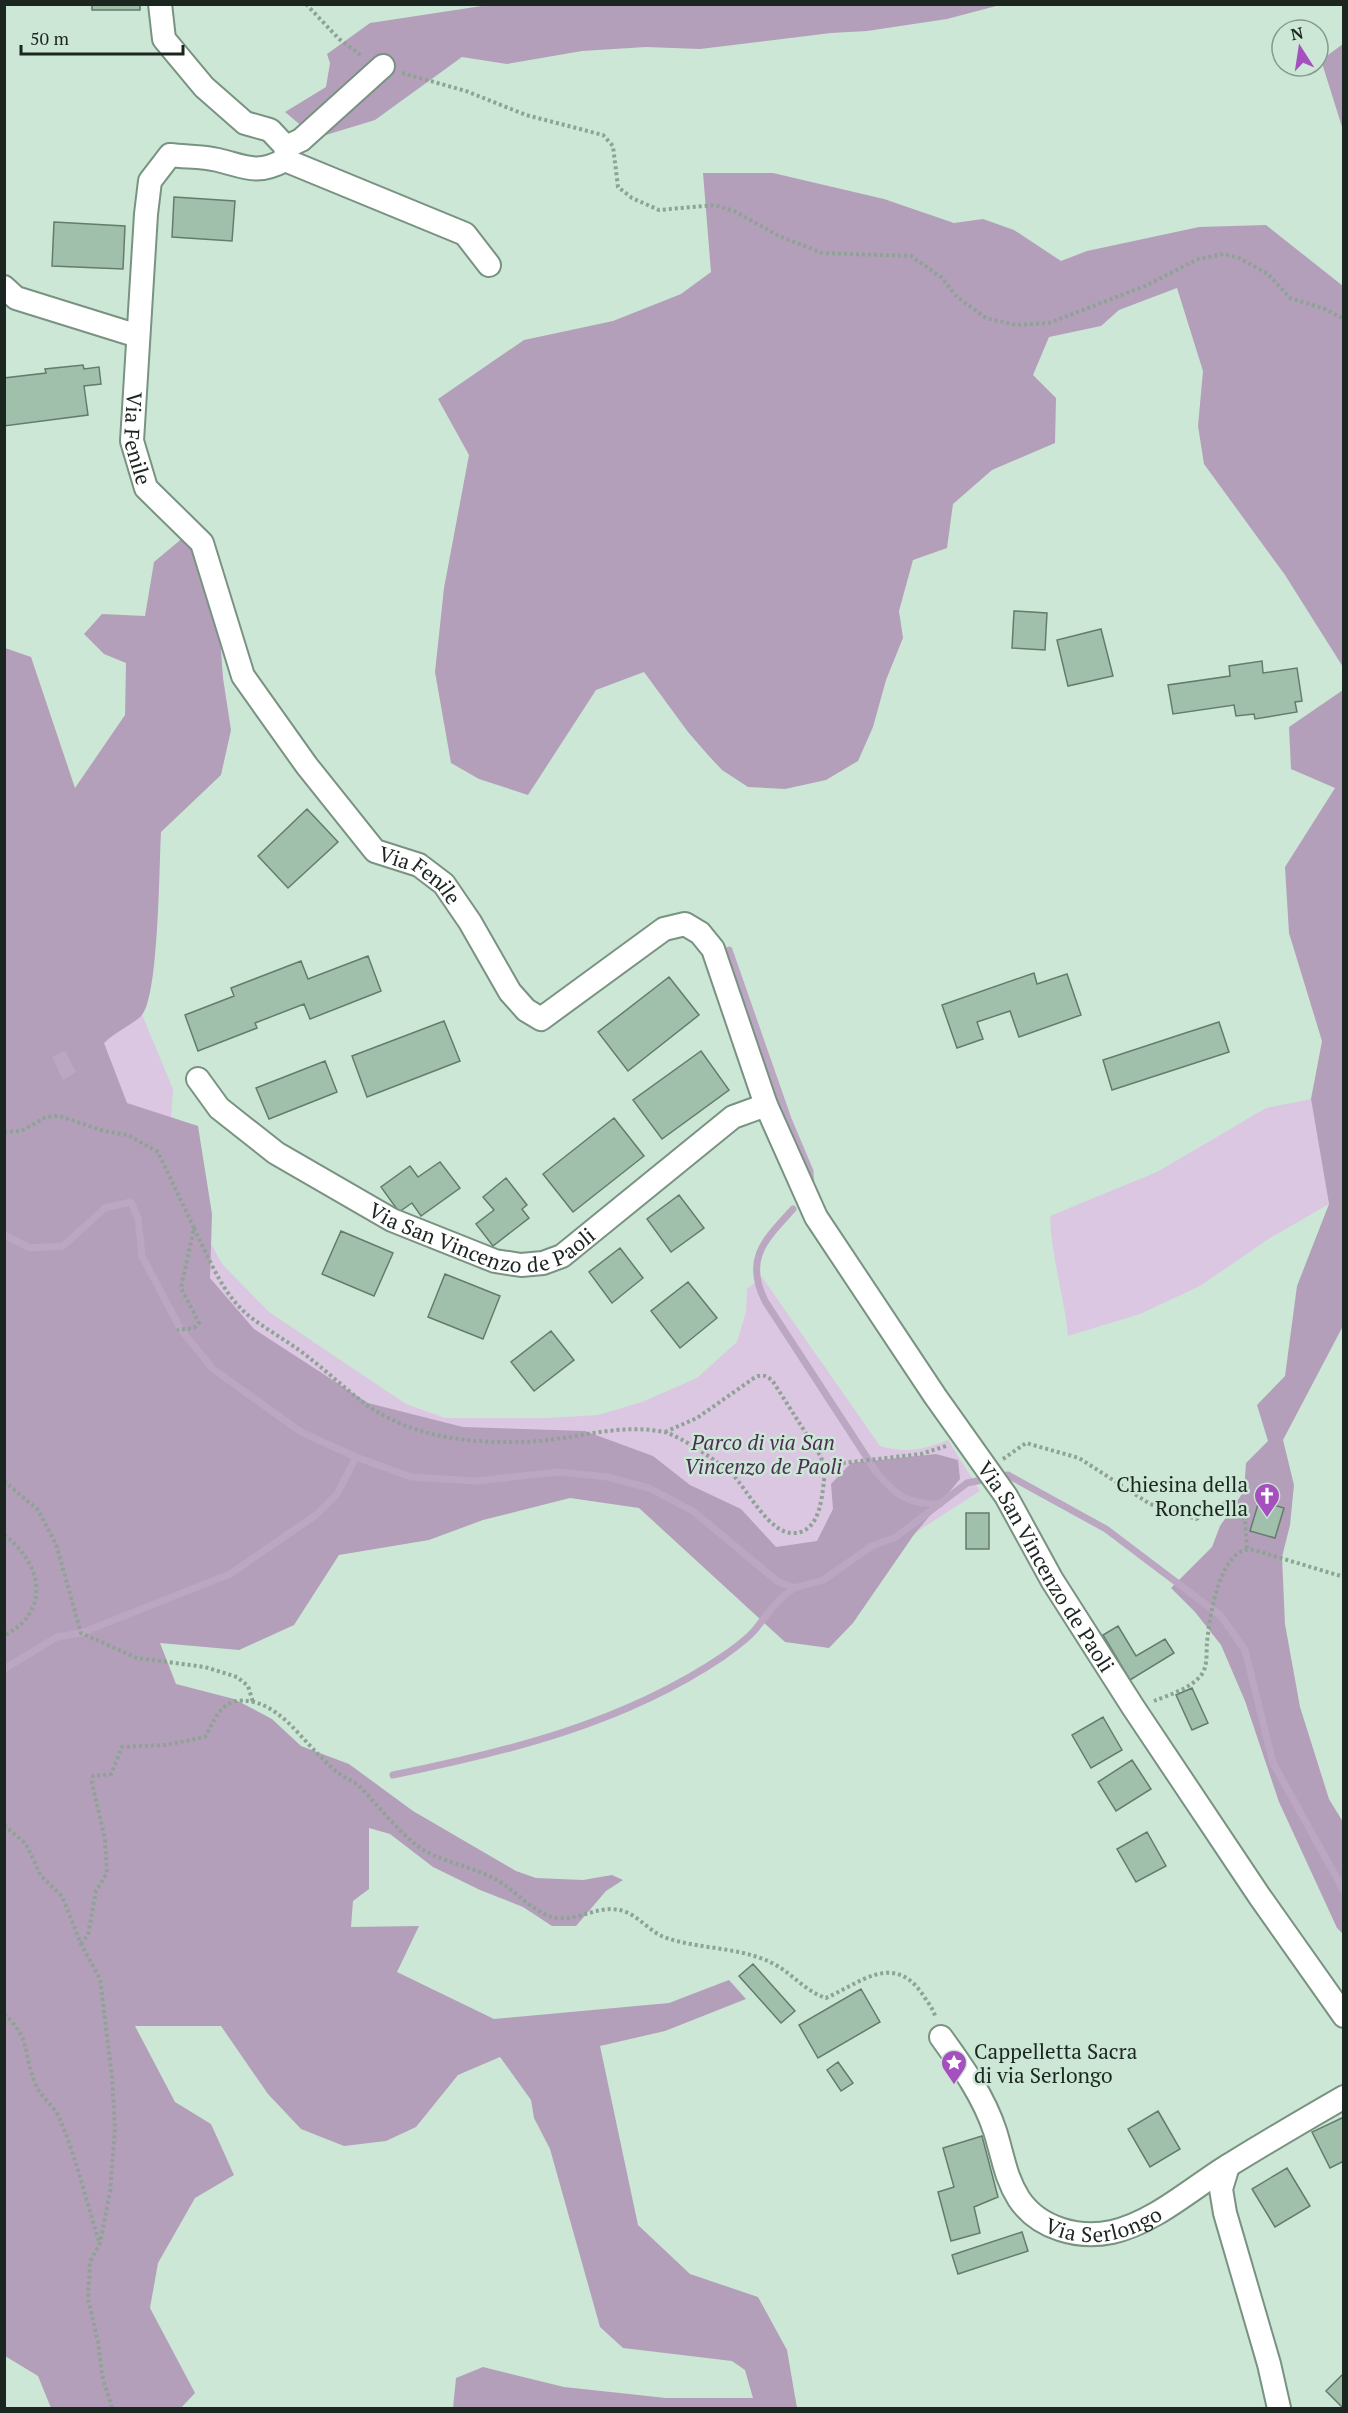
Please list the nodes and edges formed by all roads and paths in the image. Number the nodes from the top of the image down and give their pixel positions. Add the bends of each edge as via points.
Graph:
1 (160, 4) edge
2 (306, 4) edge
3 (383, 66) junction
4 (286, 153) junction
5 (489, 265) dead end
6 (4, 287) edge
7 (1344, 319) edge
8 (138, 336) junction
9 (542, 1019) joint
10 (198, 1079) dead end
11 (766, 1105) junction
12 (4, 1132) edge
13 (194, 1228) junction
14 (177, 1330) dead end
15 (665, 1432) junction
16 (966, 1439) junction
17 (821, 1457) junction
18 (834, 1464) junction
19 (986, 1467) junction
20 (825, 1472) junction
21 (4, 1481) edge
22 (4, 1534) edge
23 (1247, 1548) junction
24 (1344, 1577) edge
25 (4, 1636) edge
26 (253, 1702) junction
27 (1133, 1707) junction
28 (4, 1825) edge
29 (81, 1944) junction
30 (4, 2014) edge
31 (1344, 2016) edge
32 (941, 2037) joint
33 (1344, 2097) edge
34 (1228, 2166) junction
35 (100, 2243) junction
36 (112, 2409) edge
37 (1279, 2409) edge

1 - 4 street via 164,39 204,87 244,123 270,130
2 - 3 path via 355,53
3 - 4 street
3 - 7 path via 466,91 526,115 603,135 613,146 618,187 659,210 715,206 734,211 779,236 822,253 911,256 986,318 1016,325 1049,323 1135,290 1198,259 1224,254 1268,274 1290,298
4 - 5 street via 465,234
4 - 8 street, Via Fenile via 268,169 171,155 150,181
6 - 8 street via 16,298
8 - 9 street, Via Fenile via 132,441 146,488 202,543 243,676 307,766 375,851 419,865 444,884 510,992 526,1010
9 - 11 street, Via San Vincenzo de Paoli via 664,929 685,924 700,933 712,949
10 - 11 street, Via San Vincenzo de Paoli via 219,1108 276,1153 392,1220 495,1261 521,1265 562,1256 733,1117
11 - 16 street, Via San Vincenzo de Paoli via 816,1217
12 - 13 path via 21,1131 46,1117 59,1116 145,1142 158,1152
13 - 14 path via 181,1288 199,1323 194,1328
13 - 15 path via 225,1290 252,1318 368,1405 400,1424 429,1435 495,1442 550,1440 604,1432
15 - 17 path via 697,1418 760,1375 772,1380
15 - 20 path via 731,1474 770,1522 789,1533 803,1532 812,1525
16 - 18 path via 921,1455
16 - 19 street, Via San Vincenzo de Paoli
17 - 18 path
17 - 20 path
18 - 20 path
19 - 23 path via 1026,1443 1079,1458 1150,1504 1196,1518 1224,1504 1245,1519
19 - 27 street, Via San Vincenzo de Paoli
21 - 26 path via 38,1510 56,1544 81,1633 137,1658 205,1667 237,1677 248,1686
22 - 25 path via 23,1550 34,1571 36,1594 24,1621
23 - 24 path
23 - 27 path via 1233,1554 1220,1581 1203,1673 1180,1690
26 - 29 path via 223,1706 205,1737 165,1745 122,1747 111,1774 93,1776 108,1857 107,1873 93,1901 88,1935
26 - 32 path via 283,1718 340,1775 357,1784 416,1845 497,1880 555,1918 610,1907 644,1921 661,1936 773,1963 813,1995 826,1998 879,1973 904,1975 935,2014 933,2027
27 - 31 street, Via San Vincenzo de Paoli
28 - 29 path via 26,1844 41,1876 62,1896
29 - 35 path via 100,1979 112,2076 115,2129 110,2192
30 - 35 path via 18,2026 36,2087 58,2115
32 - 34 street, Via Serlongo via 982,2101 1007,2178 1021,2202 1038,2218 1059,2229 1090,2235 1114,2231 1150,2215
33 - 34 street, Via Serlongo
34 - 37 street via 1221,2189 1225,2213
35 - 36 path via 90,2262 88,2299

